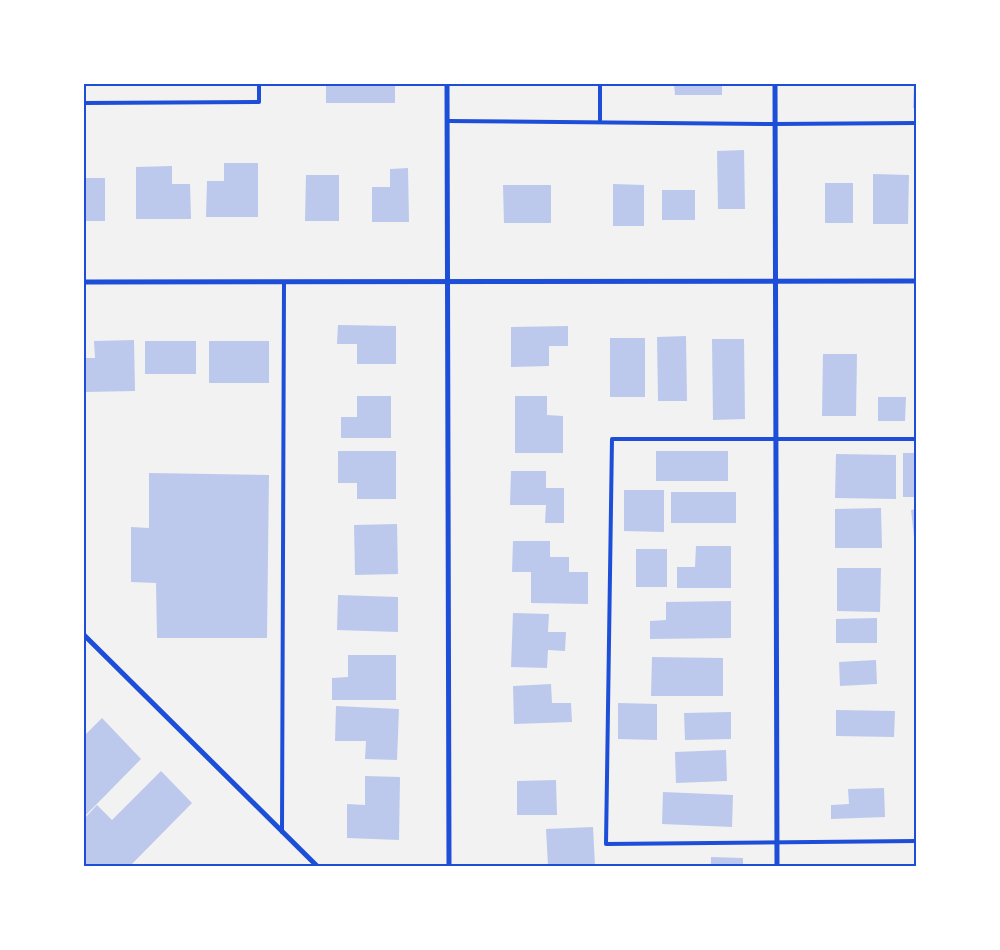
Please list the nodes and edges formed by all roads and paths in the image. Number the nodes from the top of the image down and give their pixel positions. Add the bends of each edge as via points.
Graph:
1 (259, 84) edge
2 (447, 84) edge
3 (600, 84) edge
4 (775, 84) edge
5 (84, 103) edge
6 (448, 121) junction
7 (600, 122) junction
8 (916, 123) edge
9 (775, 124) junction
10 (776, 281) junction
11 (916, 281) edge
12 (84, 282) edge
13 (284, 282) junction
14 (449, 282) junction
15 (916, 439) edge
16 (777, 440) junction
17 (84, 636) edge
18 (282, 832) junction
19 (916, 841) edge
20 (777, 842) junction
21 (317, 866) edge
22 (449, 866) edge
23 (777, 866) edge

1 - 5 lane via 260,102
2 - 6 street
3 - 7 lane
4 - 9 street
6 - 7 lane
6 - 14 street
7 - 9 lane
8 - 9 lane
9 - 10 street
10 - 11 street
10 - 14 street
10 - 16 street
12 - 13 street
13 - 14 street
13 - 18 lane
14 - 22 street
15 - 16 lane
16 - 20 street
16 - 20 lane via 612,439 606,844
17 - 18 street
18 - 21 street
19 - 20 lane
20 - 23 street

